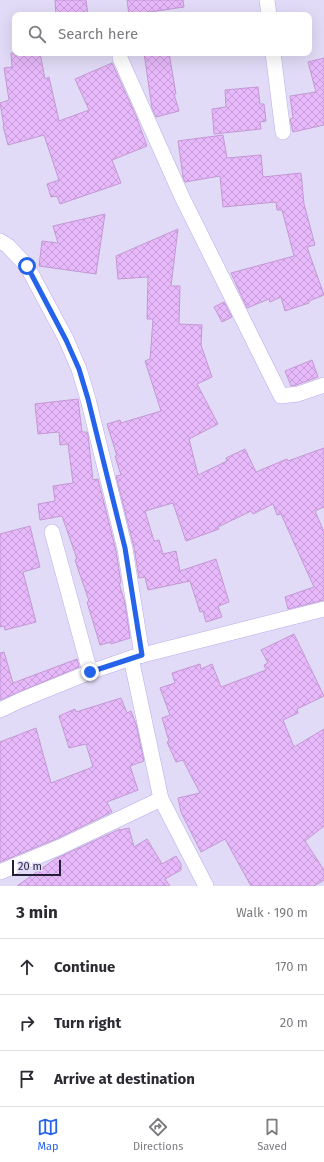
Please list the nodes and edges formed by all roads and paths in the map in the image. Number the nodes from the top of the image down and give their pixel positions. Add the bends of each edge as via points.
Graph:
1 (267, 0) edge
2 (269, 12) edge
3 (273, 56) edge
4 (120, 58) dead end
5 (283, 132) dead end
6 (0, 241) edge
7 (324, 385) edge
8 (52, 532) dead end
9 (324, 609) edge
10 (136, 657) junction
11 (90, 672) junction
12 (0, 710) edge
13 (161, 799) junction
14 (0, 872) edge
15 (206, 886) edge

1 - 2 street
3 - 5 street
4 - 7 street via 182,197 281,396 298,394
6 - 10 street via 27,266 79,369 125,548
8 - 11 street
9 - 10 street
10 - 11 street
10 - 13 street
11 - 12 street
13 - 14 street via 60,847
13 - 15 street

